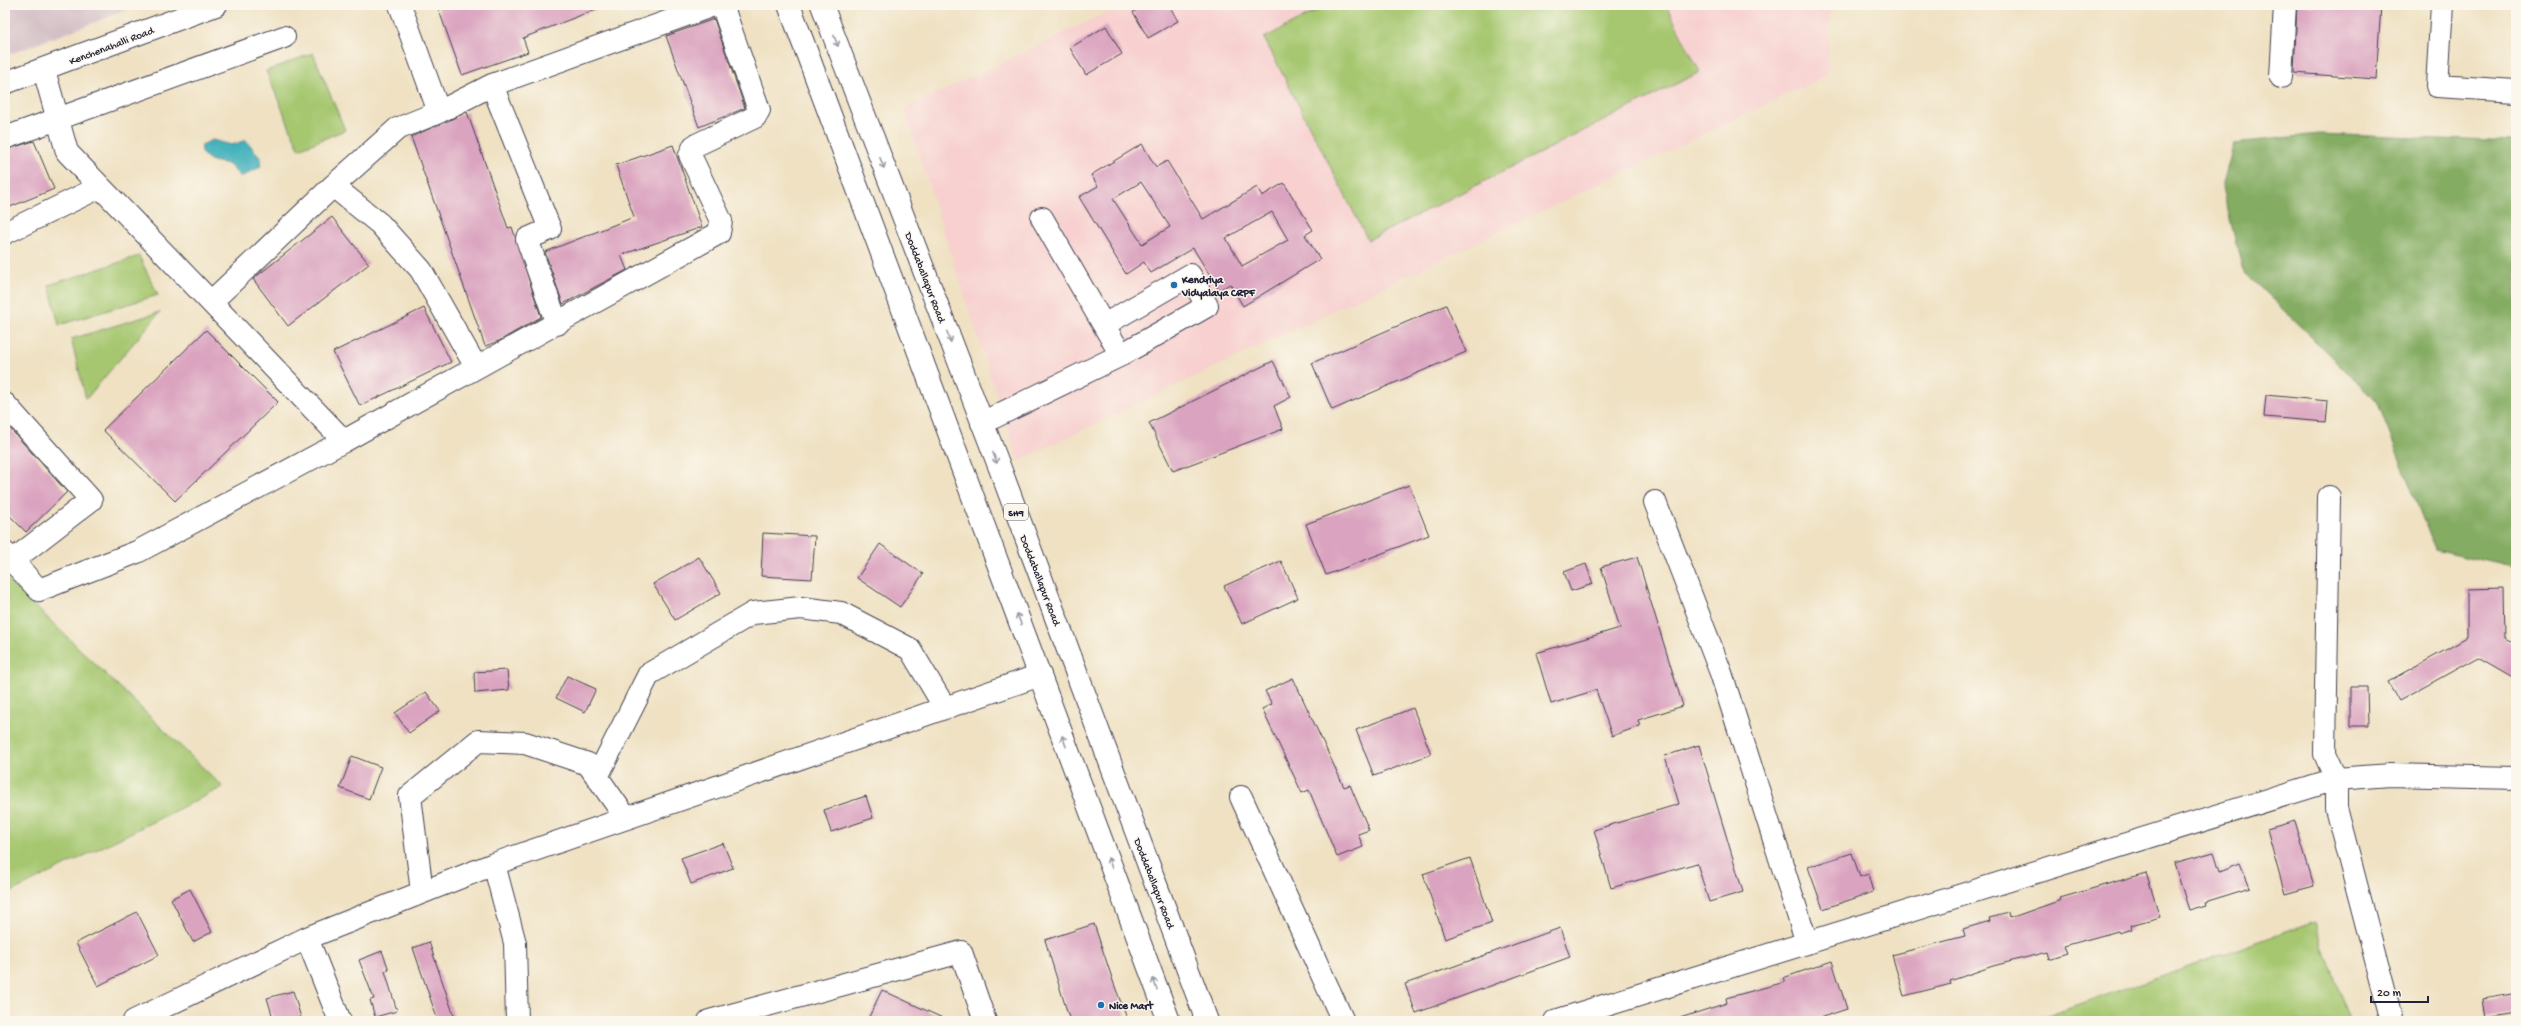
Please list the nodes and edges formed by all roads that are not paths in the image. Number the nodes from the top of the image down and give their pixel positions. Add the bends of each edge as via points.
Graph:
1 (216, 5) edge
2 (400, 5) edge
3 (714, 5) edge
4 (722, 5) edge
5 (790, 5) edge
6 (822, 5) edge
7 (2285, 5) edge
8 (2442, 5) edge
9 (284, 37) dead end
10 (44, 70) junction
11 (2281, 77) dead end
12 (5, 83) edge
13 (492, 85) junction
14 (2516, 91) edge
15 (439, 112) junction
16 (58, 120) junction
17 (5, 138) edge
18 (333, 186) junction
19 (100, 187) junction
20 (1042, 218) dead end
21 (5, 233) edge
22 (211, 302) junction
23 (557, 324) junction
24 (1104, 325) junction
25 (1121, 355) junction
26 (476, 367) junction
27 (5, 404) edge
28 (982, 423) junction
29 (344, 441) junction
30 (2329, 497) dead end
31 (1655, 502) dead end
32 (9, 557) edge
33 (1040, 675) junction
34 (945, 708) junction
35 (597, 777) junction
36 (2516, 778) edge
37 (2336, 779) junction
38 (1241, 797) dead end
39 (626, 818) junction
40 (494, 864) junction
41 (422, 892) junction
42 (307, 938) junction
43 (1807, 943) junction
44 (134, 1021) edge
45 (340, 1021) edge
46 (517, 1021) edge
47 (709, 1021) edge
48 (985, 1021) edge
49 (1169, 1021) edge
50 (1207, 1021) edge
51 (1343, 1021) edge
52 (1555, 1021) edge
53 (2392, 1021) edge

1 - 10 main road, Kenchenahalli Road
2 - 15 main road
3 - 13 main road
4 - 23 main road via 759,110 755,116 694,146 690,155 721,221 719,233
33 -> 5 main road
6 -> 28 main road, Doddaballapur Road / SH9
7 - 11 main road
8 - 14 main road via 2437,86
9 - 16 main road
10 - 12 main road, Kenchenahalli Road
10 - 16 main road
13 - 15 main road
13 - 23 main road via 550,229 527,239
15 - 18 main road via 397,129
16 - 17 main road
16 - 19 main road via 67,152
18 - 22 main road
18 - 26 main road via 380,224 421,270
19 - 21 main road
19 - 22 main road
20 - 24 main road
22 - 29 main road
23 - 26 main road
24 - 25 main road
24 - 25 main road via 1190,276 1207,306
25 - 28 main road
26 - 29 main road
27 - 32 main road via 91,500
28 -> 50 main road, Doddaballapur Road / SH9
29 - 32 main road via 137,552 39,590
30 - 37 main road via 2325,754
31 - 43 main road via 1721,673
33 - 34 main road
49 -> 33 main road
34 - 35 main road via 910,649 842,613 801,608 753,613 649,674
34 - 39 main road
35 - 39 main road
35 - 41 main road via 588,764 525,743 478,741 410,796
36 - 37 main road via 2390,775
37 - 43 main road
37 - 53 main road via 2336,808
38 - 51 main road
39 - 40 main road
40 - 41 main road
40 - 46 main road via 515,943
41 - 42 main road
42 - 44 main road
42 - 45 main road
43 - 52 main road
47 - 48 main road via 962,952

